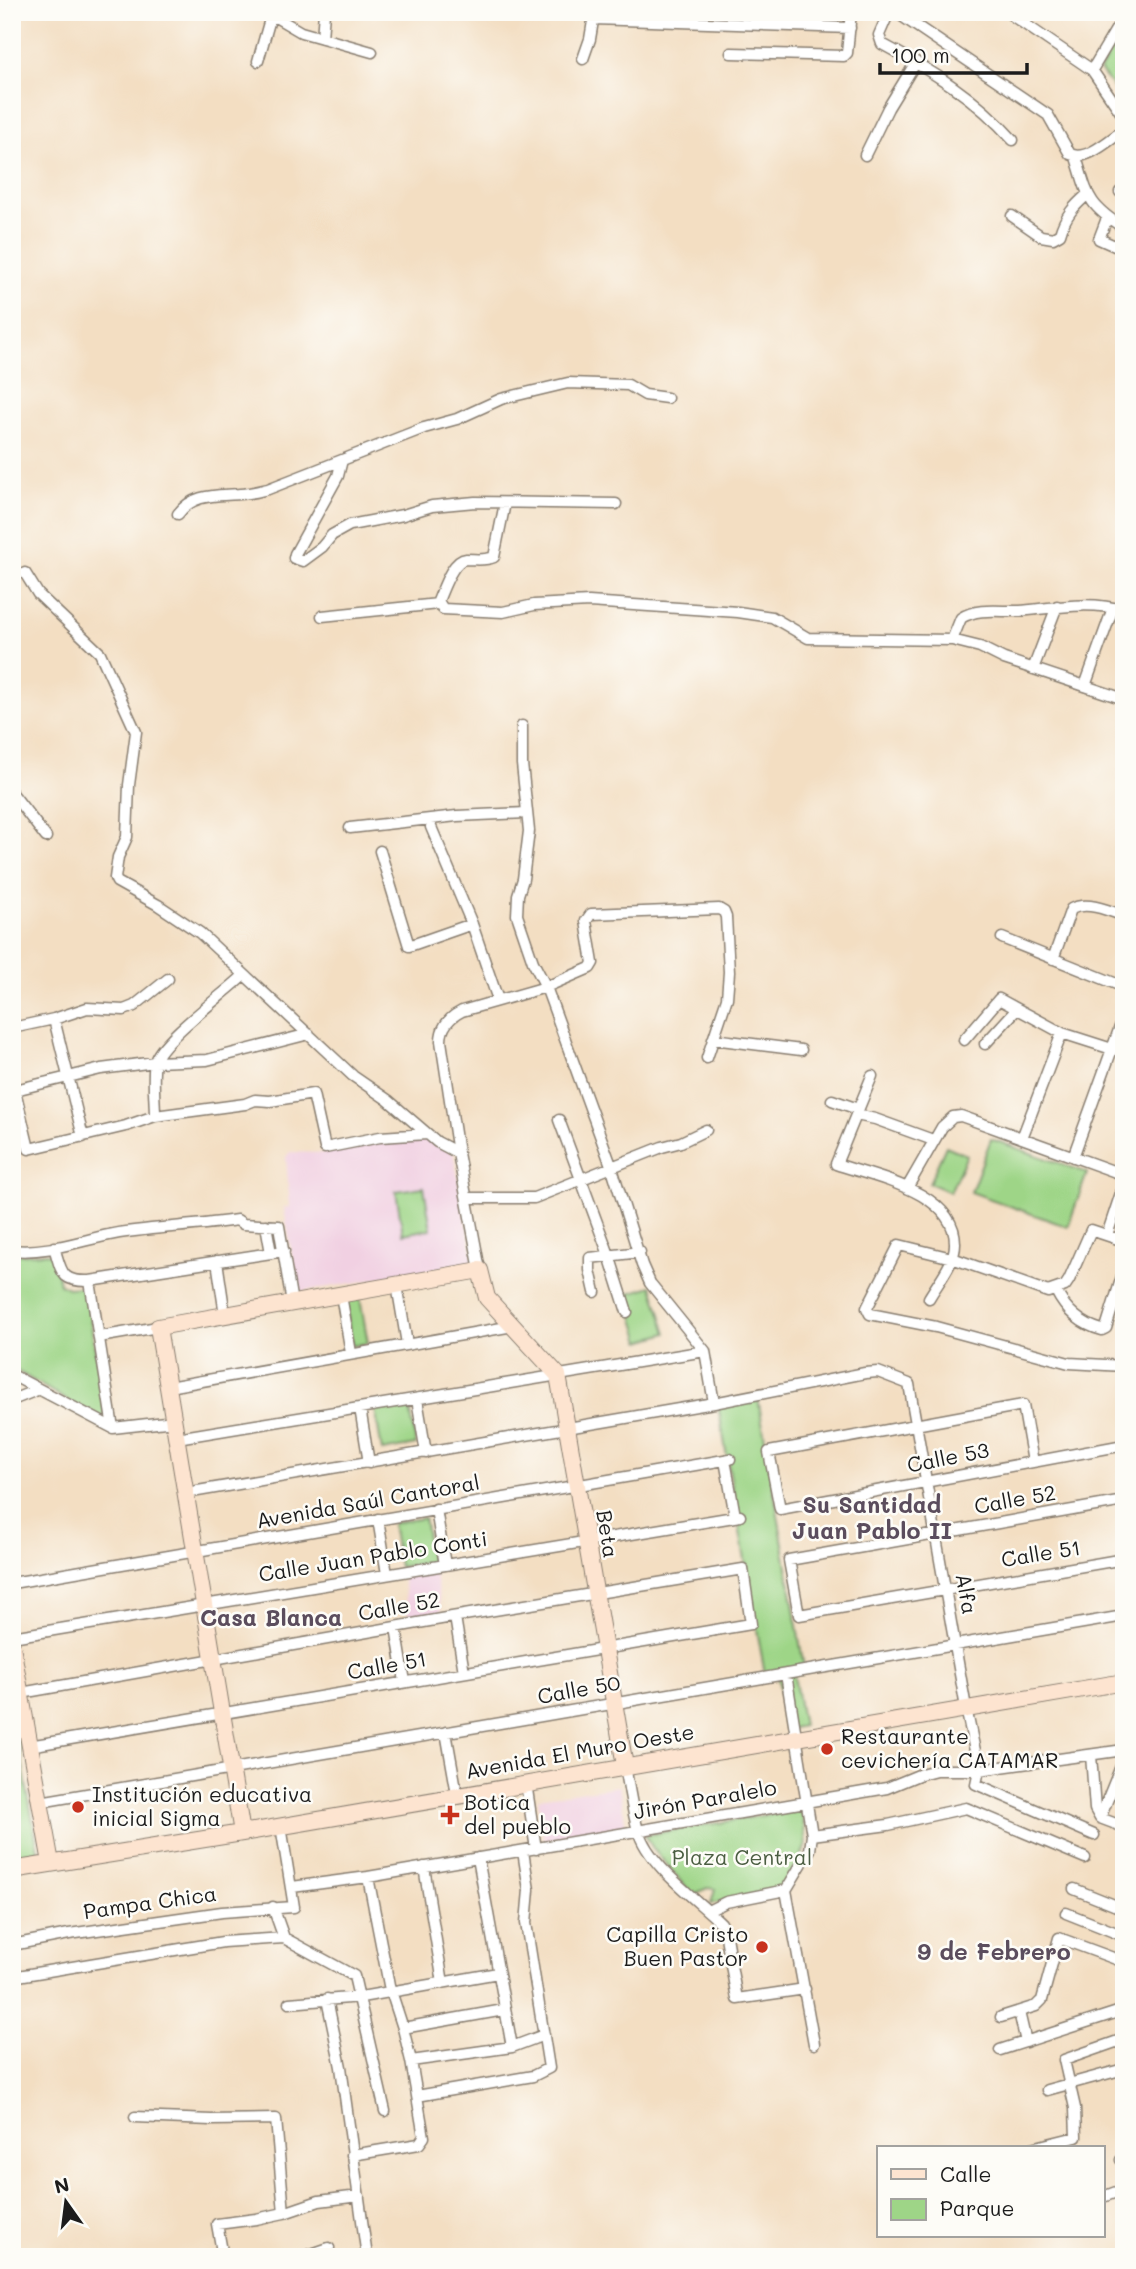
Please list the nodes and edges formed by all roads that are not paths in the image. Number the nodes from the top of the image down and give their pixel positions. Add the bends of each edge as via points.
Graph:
1 (324, 12) edge
2 (851, 12) edge
3 (889, 12) edge
4 (896, 12) edge
5 (1007, 12) edge
6 (272, 13) edge
7 (594, 16) edge
8 (1120, 16) edge
9 (850, 28) junction
10 (322, 38) junction
11 (372, 52) dead end
12 (730, 53) dead end
13 (583, 59) dead end
14 (258, 61) dead end
15 (916, 62) junction
16 (1092, 70) junction
17 (1124, 117) edge
18 (1124, 130) edge
19 (1013, 140) dead end
20 (865, 155) dead end
21 (1076, 157) junction
22 (1088, 194) junction
23 (1012, 216) dead end
24 (1107, 218) junction
25 (1124, 228) edge
26 (1124, 250) edge
27 (667, 398) dead end
28 (342, 460) junction
29 (505, 503) junction
30 (616, 504) dead end
31 (178, 514) dead end
32 (25, 573) dead end
33 (438, 604) junction
34 (1057, 606) junction
35 (1118, 610) edge
36 (322, 616) dead end
37 (952, 640) junction
38 (1033, 669) junction
39 (1085, 686) junction
40 (1124, 699) edge
41 (522, 726) dead end
42 (12, 793) edge
43 (526, 813) junction
44 (431, 827) dead end
45 (350, 828) dead end
46 (46, 837) dead end
47 (380, 850) dead end
48 (1124, 916) edge
49 (472, 924) junction
50 (1002, 938) dead end
51 (1053, 959) junction
52 (244, 975) junction
53 (168, 979) dead end
54 (546, 987) junction
55 (1124, 987) edge
56 (498, 1000) junction
57 (1017, 1009) junction
58 (1124, 1016) edge
59 (54, 1019) junction
60 (12, 1028) edge
61 (1062, 1033) junction
62 (309, 1034) junction
63 (713, 1039) junction
64 (964, 1040) dead end
65 (985, 1044) dead end
66 (1112, 1049) junction
67 (802, 1050) dead end
68 (707, 1058) dead end
69 (155, 1062) junction
70 (872, 1076) dead end
71 (68, 1077) junction
72 (12, 1078) edge
73 (15, 1090) junction
74 (832, 1100) dead end
75 (857, 1112) junction
76 (155, 1116) junction
77 (559, 1120) dead end
78 (706, 1130) dead end
79 (427, 1134) junction
80 (83, 1136) junction
81 (1022, 1138) junction
82 (933, 1140) junction
83 (458, 1153) junction
84 (1073, 1157) junction
85 (612, 1168) junction
86 (1124, 1175) edge
87 (581, 1179) junction
88 (1124, 1184) edge
89 (907, 1188) junction
90 (467, 1198) junction
91 (266, 1225) junction
92 (1107, 1235) junction
93 (1124, 1241) edge
94 (54, 1247) junction
95 (12, 1250) edge
96 (284, 1251) junction
97 (640, 1252) junction
98 (271, 1253) junction
99 (609, 1255) junction
100 (952, 1258) junction
101 (217, 1261) junction
102 (480, 1270) junction
103 (1124, 1270) edge
104 (90, 1282) junction
105 (397, 1285) junction
106 (1056, 1291) junction
107 (595, 1292) dead end
108 (341, 1295) junction
109 (929, 1298) dead end
110 (292, 1303) junction
111 (627, 1311) dead end
112 (225, 1315) junction
113 (513, 1326) junction
114 (158, 1327) junction
115 (99, 1337) junction
116 (407, 1344) junction
117 (705, 1351) junction
118 (351, 1353) junction
119 (1124, 1366) edge
120 (12, 1375) edge
121 (558, 1375) junction
122 (168, 1387) junction
123 (37, 1390) junction
124 (417, 1398) junction
125 (12, 1400) edge
126 (714, 1403) junction
127 (360, 1408) junction
128 (174, 1421) junction
129 (917, 1423) junction
130 (113, 1428) junction
131 (568, 1428) junction
132 (177, 1438) junction
133 (1124, 1445) edge
134 (426, 1453) junction
135 (1033, 1462) junction
136 (369, 1463) junction
137 (927, 1482) junction
138 (578, 1485) junction
139 (186, 1493) junction
140 (1124, 1501) edge
141 (436, 1509) junction
142 (738, 1516) joint
143 (378, 1519) junction
144 (937, 1534) junction
145 (587, 1541) junction
146 (195, 1551) junction
147 (1124, 1559) edge
148 (446, 1564) junction
149 (387, 1574) junction
150 (12, 1583) edge
151 (946, 1589) junction
152 (595, 1593) junction
153 (204, 1605) junction
154 (799, 1615) joint
155 (1124, 1616) edge
156 (454, 1617) junction
157 (751, 1624) joint
158 (396, 1627) junction
159 (12, 1637) edge
160 (956, 1645) junction
161 (12, 1646) edge
162 (604, 1648) junction
163 (213, 1659) junction
164 (464, 1672) junction
165 (786, 1674) junction
166 (405, 1682) junction
167 (1121, 1683) edge
168 (20, 1693) junction
169 (614, 1703) junction
170 (966, 1708) junction
171 (222, 1713) junction
172 (446, 1732) junction
173 (797, 1738) junction
174 (29, 1746) junction
175 (1124, 1750) edge
176 (1091, 1755) junction
177 (1124, 1759) edge
178 (625, 1766) junction
179 (231, 1769) junction
180 (979, 1770) junction
181 (526, 1783) junction
182 (457, 1794) junction
183 (807, 1801) junction
184 (40, 1802) junction
185 (1101, 1818) junction
186 (281, 1826) junction
187 (1124, 1828) edge
188 (638, 1831) junction
189 (242, 1833) junction
190 (812, 1835) junction
191 (1094, 1835) dead end
192 (536, 1849) junction
193 (523, 1851) junction
194 (478, 1858) junction
195 (1085, 1858) dead end
196 (51, 1863) junction
197 (424, 1867) junction
198 (12, 1870) edge
199 (368, 1877) junction
200 (292, 1887) junction
201 (1074, 1889) dead end
202 (786, 1890) junction
203 (272, 1907) junction
204 (1124, 1909) edge
205 (708, 1911) junction
206 (1066, 1913) dead end
207 (1124, 1936) edge
208 (284, 1938) junction
209 (12, 1945) edge
210 (1124, 1962) edge
211 (498, 1973) junction
212 (12, 1977) edge
213 (443, 1983) junction
214 (805, 1989) junction
215 (391, 1991) junction
216 (361, 1997) junction
217 (327, 1999) junction
218 (289, 2003) dead end
219 (504, 2010) junction
220 (1124, 2010) edge
221 (1019, 2012) junction
222 (1001, 2017) dead end
223 (403, 2028) junction
224 (544, 2035) junction
225 (1124, 2039) edge
226 (1027, 2042) junction
227 (814, 2044) dead end
228 (512, 2047) junction
229 (1000, 2050) dead end
230 (411, 2061) junction
231 (1124, 2069) edge
232 (1071, 2083) junction
233 (1047, 2090) dead end
234 (417, 2096) junction
235 (385, 2111) dead end
236 (135, 2117) dead end
237 (1043, 2146) edge
238 (352, 2155) junction
239 (1124, 2189) edge
240 (359, 2196) junction
241 (1104, 2197) edge
242 (284, 2213) junction
243 (329, 2248) dead end
244 (223, 2257) edge
245 (303, 2257) edge
246 (367, 2257) edge

1 - 10 street
2 - 9 street
3 - 15 street via 879,35 882,44
4 - 21 street via 1048,115
5 - 16 street
6 - 10 street via 301,32
6 - 14 street
7 - 9 street
7 - 13 street
8 - 16 street
9 - 12 street via 844,55
10 - 11 street
15 - 19 street via 970,97
15 - 20 street
16 - 17 street
18 - 21 street via 1085,156
21 - 22 street
22 - 23 street via 1069,212 1060,234 1053,238 1041,236
22 - 24 street
24 - 25 street
24 - 26 street via 1099,239
27 - 28 street via 645,395 628,385 568,383 501,399
28 - 29 street via 338,476 295,554 298,561 350,525 432,506
28 - 31 street via 268,489 194,500
29 - 30 street
29 - 33 street via 494,557 460,561 454,566
32 - 52 street via 38,594 100,653 136,732 127,837 118,857 116,880 200,933
33 - 36 street
33 - 37 street via 443,609 478,612 589,602 738,612 772,617 808,638
34 - 35 street
34 - 37 street via 974,612 961,618
34 - 38 street
35 - 39 street
37 - 38 street
38 - 39 street
39 - 40 street
41 - 43 street
42 - 46 street
43 - 45 street
43 - 54 street via 529,831 517,915
44 - 49 street
47 - 49 street via 409,946
48 - 51 street via 1091,906 1071,909
49 - 56 street
50 - 51 street
51 - 55 street
52 - 62 street
52 - 69 street via 198,1013
53 - 59 street via 124,1010 87,1008
54 - 56 street
54 - 63 street via 592,965 586,921 591,914 719,909 726,917 729,977
54 - 85 street
56 - 83 street via 450,1017 441,1034
57 - 61 street
57 - 64 street via 999,999
57 - 65 street
58 - 66 street
59 - 60 street
59 - 71 street
61 - 66 street
61 - 81 street
62 - 69 street via 208,1059
62 - 79 street via 353,1076
63 - 67 street
63 - 68 street
66 - 84 street
69 - 71 street
69 - 76 street
70 - 75 street
71 - 73 street
71 - 80 street
72 - 73 street
73 - 80 street via 29,1149
74 - 75 street
75 - 82 street
75 - 89 street via 836,1164
76 - 79 street via 313,1094 325,1148
76 - 80 street
77 - 87 street
78 - 85 street
79 - 83 street
81 - 82 street via 961,1116 947,1120
81 - 84 street
82 - 89 street
83 - 90 street
84 - 86 street
85 - 87 street
85 - 97 street
87 - 90 street via 534,1198
87 - 99 street
88 - 92 street
89 - 100 street via 944,1212 955,1243
90 - 102 street
91 - 94 street via 237,1220 151,1228
91 - 96 street via 280,1227
91 - 98 street
92 - 93 street
92 - 106 street via 1091,1230 1069,1280
94 - 95 street
94 - 104 street via 66,1278
96 - 98 street
96 - 110 street
97 - 99 street
97 - 117 street via 650,1283
98 - 101 street
99 - 107 street via 589,1259
99 - 111 street
100 - 106 street
100 - 109 street
100 - 119 street via 899,1245 868,1312 1069,1363
101 - 104 street
101 - 112 street
102 - 105 street
102 - 113 street via 487,1298
103 - 106 street via 1102,1331 1064,1308
104 - 115 street
105 - 108 street
105 - 116 street
108 - 110 street
108 - 118 street
110 - 112 street
112 - 114 street
113 - 116 street
113 - 121 street
114 - 115 street
114 - 122 street
115 - 130 street
116 - 118 street
117 - 121 street
117 - 126 street
118 - 122 street
120 - 123 street
121 - 124 street
121 - 131 street, Beta
122 - 128 street
123 - 125 street
123 - 130 street
124 - 127 street
124 - 134 street
126 - 129 street, Alfa via 878,1372 909,1384
126 - 131 street
127 - 132 street
127 - 136 street
128 - 130 street
128 - 132 street
129 - 135 street via 1023,1405
129 - 137 street, Alfa
129 - 137 street, Calle 53 via 769,1452 780,1509
131 - 134 street
131 - 138 street, Beta
132 - 139 street
133 - 135 street, Calle 53
134 - 136 street
135 - 137 street, Calle 53
136 - 139 street
137 - 144 street, Alfa
138 - 141 street, Avenida Saúl Cantoral
138 - 142 street, Avenida Saúl Cantoral via 727,1460
138 - 145 street, Beta
139 - 146 street
140 - 144 street, Calle 52
141 - 143 street, Avenida Saúl Cantoral
141 - 148 street
142 - 145 street, Calle Juan Pablo Conti
143 - 146 street, Avenida Saúl Cantoral
143 - 149 street
144 - 151 street, Alfa
144 - 154 street, Calle 52 via 789,1560
145 - 148 street, Calle Juan Pablo Conti
145 - 152 street, Beta
146 - 150 street, Avenida Saúl Cantoral
146 - 153 street
147 - 151 street, Calle 51
148 - 149 street, Calle Juan Pablo Conti
149 - 153 street, Calle Juan Pablo Conti
151 - 154 street, Calle 51
151 - 160 street, Alfa
152 - 156 street, Calle 52
152 - 157 street, Calle 52 via 743,1569
152 - 162 street, Beta
153 - 159 street, Calle Juan Pablo Conti
153 - 163 street
155 - 160 street, Calle 50
156 - 158 street, Calle 52
156 - 164 street
157 - 162 street, Calle 51
158 - 163 street, Calle 52
158 - 166 street
160 - 165 street, Calle 50
160 - 170 street, Alfa
161 - 168 street
162 - 164 street, Calle 51
162 - 169 street, Beta
163 - 168 street, Calle 52
163 - 171 street
164 - 166 street, Calle 51
165 - 169 street, Calle 50
165 - 173 street
166 - 171 street, Calle 51
167 - 170 street, Avenida El Muro Oeste
168 - 174 street
169 - 172 street, Calle 50
169 - 178 street, Beta
170 - 173 street, Avenida El Muro Oeste
170 - 180 street, Alfa
171 - 174 street, Calle 51
171 - 179 street
172 - 179 street, Calle 50
172 - 182 street
173 - 178 street, Avenida El Muro Oeste
173 - 183 street
174 - 184 street
175 - 176 street, Jirón Paralelo
176 - 180 street, Jirón Paralelo
176 - 185 street via 1095,1809
177 - 185 street
178 - 181 street, Avenida El Muro Oeste
178 - 188 street, Beta
179 - 184 street, Calle 50
179 - 189 street
180 - 183 street, Jirón Paralelo via 936,1770 887,1788
180 - 191 street via 976,1784
181 - 182 street, Avenida El Muro Oeste
181 - 192 street
182 - 186 street, Avenida El Muro Oeste
183 - 188 street, Jirón Paralelo
183 - 190 street
184 - 196 street
185 - 187 street
186 - 189 street, Avenida El Muro Oeste
186 - 200 street
188 - 192 street, Jirón Paralelo
188 - 205 street via 657,1862
189 - 196 street, Avenida El Muro Oeste
190 - 195 street via 966,1808
190 - 202 street via 810,1850
192 - 193 street, Jirón Paralelo
193 - 194 street, Jirón Paralelo
193 - 224 street via 529,1891 526,1923
194 - 197 street, Jirón Paralelo
194 - 211 street
196 - 198 street, Avenida El Muro Oeste
197 - 199 street, Jirón Paralelo
197 - 213 street
199 - 200 street, Jirón Paralelo
199 - 215 street
200 - 203 street, Pampa Chica via 294,1907
201 - 204 street
202 - 205 street via 726,1902
202 - 214 street
203 - 208 street
203 - 209 street, Pampa Chica
205 - 214 street via 725,1931 737,1999
206 - 207 street
208 - 212 street via 223,1942
208 - 216 street via 351,1974
210 - 221 street via 1059,1938 1042,2000
211 - 213 street
211 - 219 street
213 - 215 street
214 - 227 street
215 - 216 street
215 - 223 street
216 - 217 street
216 - 235 street
217 - 218 street
217 - 238 street
219 - 223 street
219 - 228 street
220 - 226 street
221 - 222 street
221 - 226 street
223 - 230 street
224 - 228 street
224 - 234 street via 549,2068 533,2076
225 - 232 street via 1064,2060
226 - 229 street
228 - 230 street
230 - 234 street
231 - 232 street
232 - 233 street
232 - 237 street via 1076,2137
234 - 238 street via 422,2142
236 - 242 street via 276,2119
238 - 240 street
239 - 241 street
240 - 242 street via 320,2201
240 - 246 street
242 - 244 street via 217,2224
243 - 245 street

